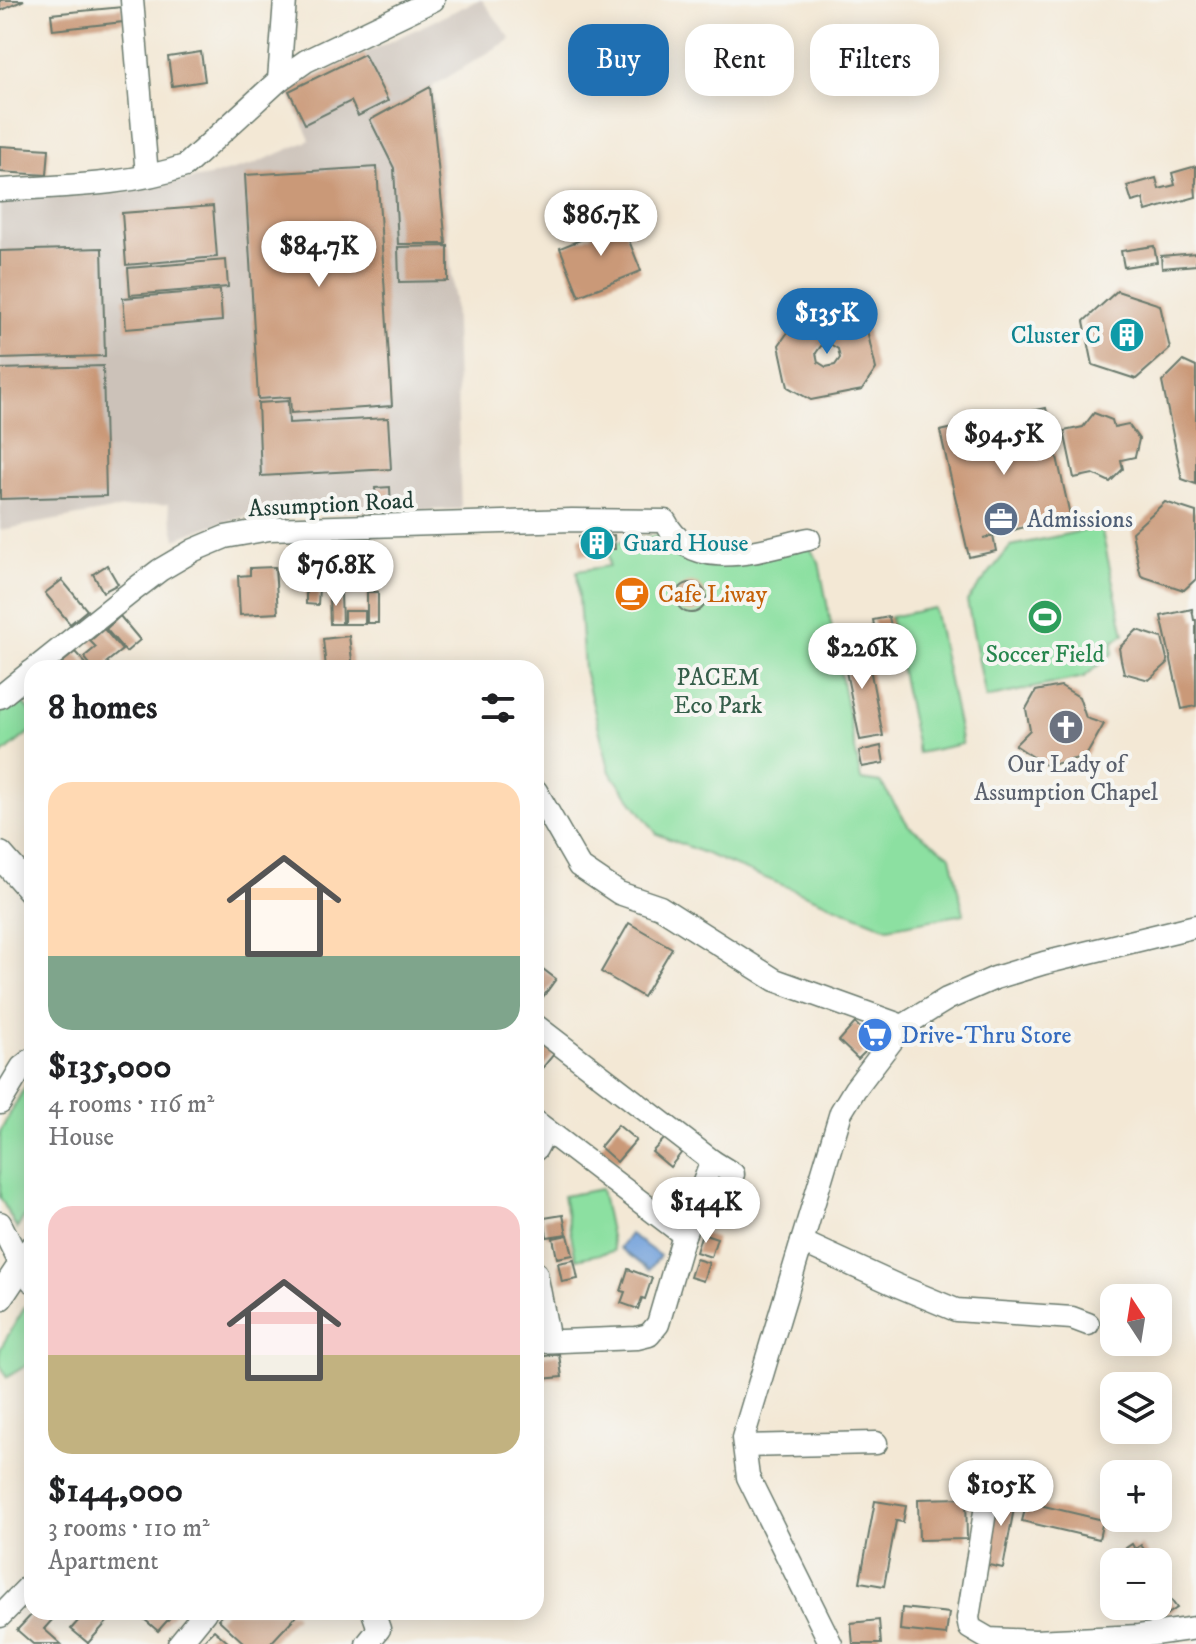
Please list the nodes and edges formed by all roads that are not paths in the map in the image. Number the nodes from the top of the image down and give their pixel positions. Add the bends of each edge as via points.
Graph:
1 (132, 0) edge
2 (285, 0) edge
3 (433, 0) edge
4 (279, 80) junction
5 (147, 175) junction
6 (0, 190) edge
7 (809, 539) dead end
8 (47, 660) edge
9 (24, 678) edge
10 (0, 697) edge
11 (544, 805) edge
12 (0, 855) edge
13 (24, 878) edge
14 (1196, 926) edge
15 (903, 1026) junction
16 (544, 1032) edge
17 (24, 1065) edge
18 (0, 1103) edge
19 (544, 1137) edge
20 (712, 1161) junction
21 (733, 1174) dead end
22 (0, 1223) edge
23 (684, 1235) junction
24 (802, 1242) junction
25 (24, 1259) edge
26 (24, 1271) edge
27 (0, 1297) edge
28 (1088, 1324) dead end
29 (544, 1341) edge
30 (876, 1443) dead end
31 (745, 1446) junction
32 (989, 1487) dead end
33 (24, 1591) edge
34 (0, 1616) edge
35 (198, 1620) edge
36 (376, 1620) edge
37 (1196, 1628) edge
38 (179, 1644) edge
39 (367, 1644) edge
40 (831, 1644) edge

1 - 5 street
2 - 4 street
3 - 4 street via 306,61
4 - 5 street via 185,166
5 - 6 street
7 - 8 street, Assumption Road via 723,556 677,539 665,521 269,529 225,537 160,570
9 - 10 street, Assumption Road
11 - 15 street via 579,866 619,893 660,907 775,980
12 - 13 main road
14 - 15 street via 995,978
15 - 24 street via 841,1112
16 - 20 street
17 - 18 street
19 - 23 street
20 - 21 street
20 - 23 street
22 - 25 street
23 - 29 street via 658,1324 649,1335
24 - 28 street via 956,1310 1072,1318
24 - 31 street via 743,1438
26 - 27 main road
30 - 31 street
31 - 40 street via 748,1477
32 - 37 street via 970,1628 989,1639 1035,1641
33 - 34 street
35 - 38 street
36 - 39 street via 379,1629

